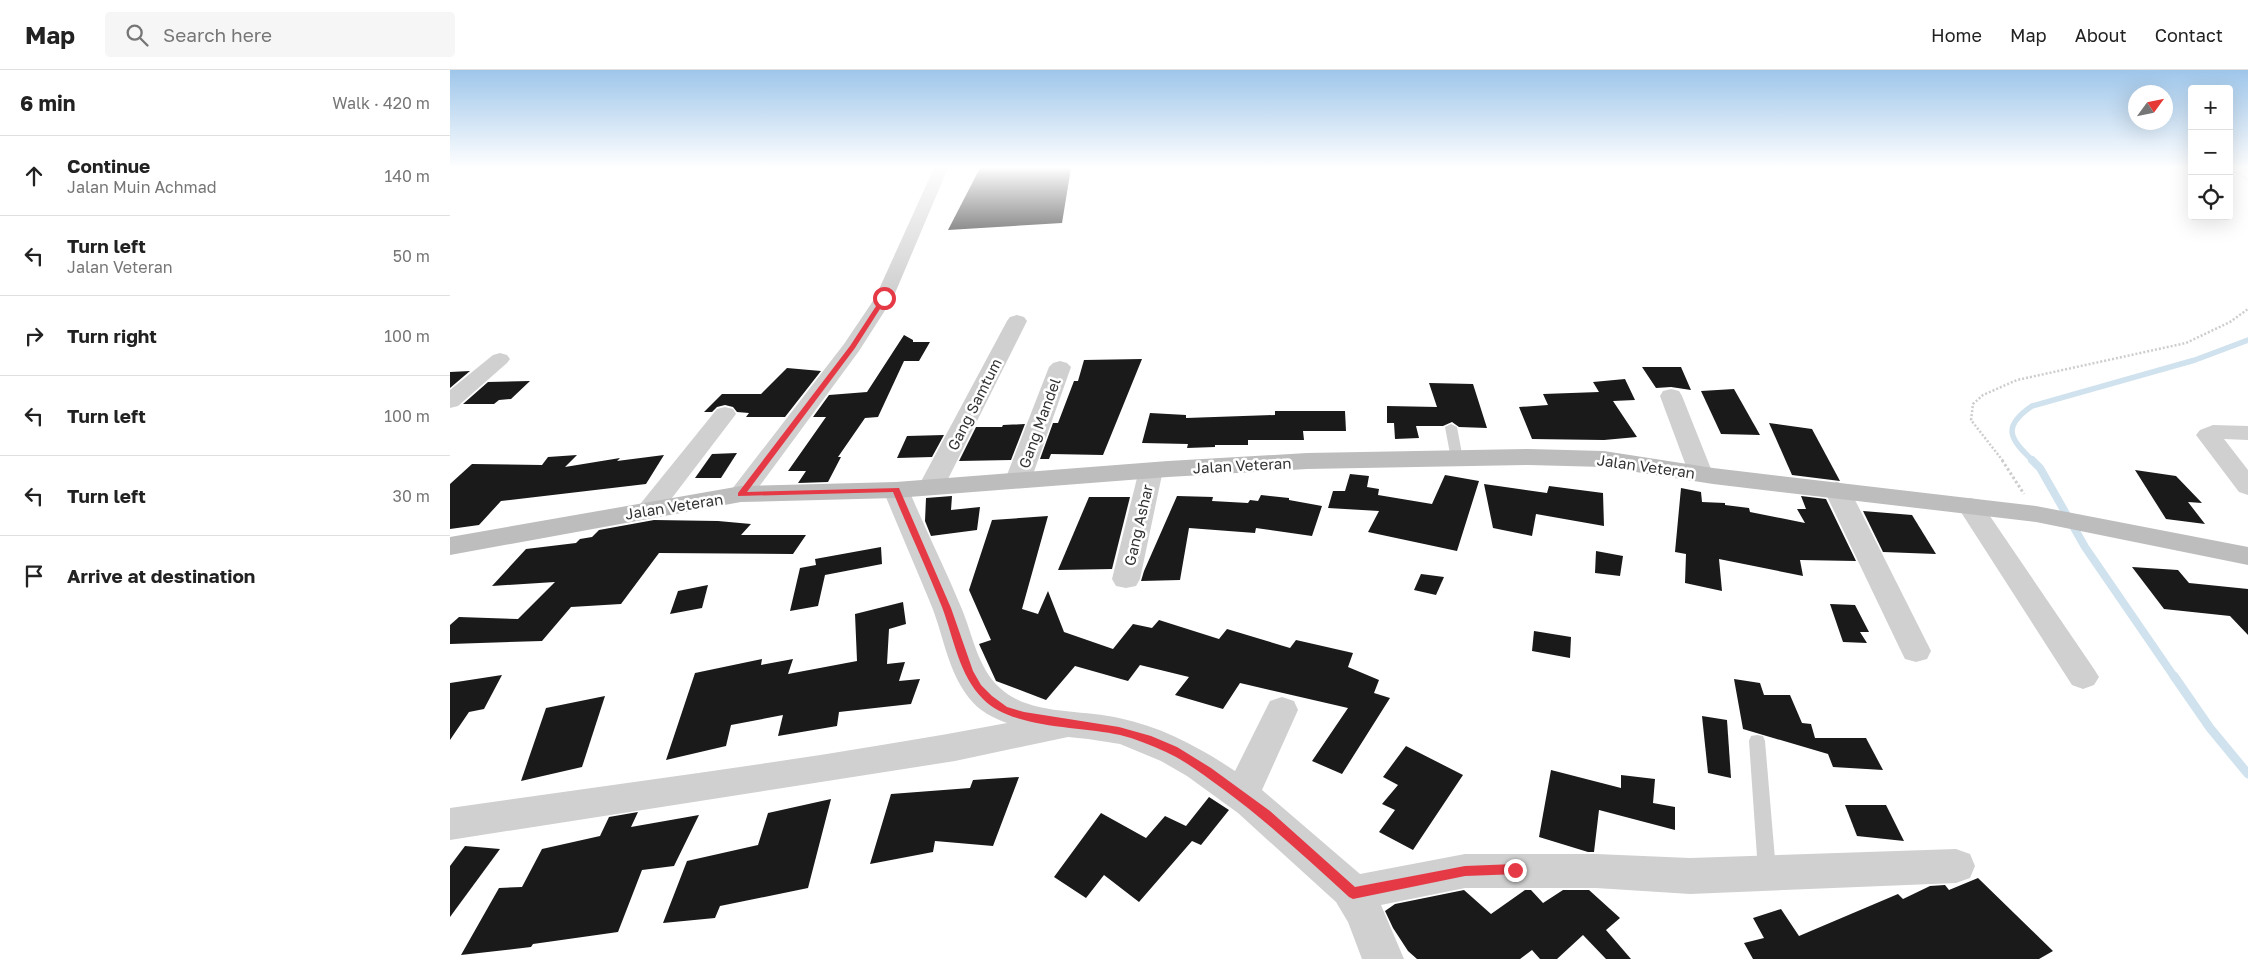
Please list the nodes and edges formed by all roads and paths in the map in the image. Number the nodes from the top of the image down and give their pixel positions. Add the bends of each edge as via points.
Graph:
1 (922, 209) edge
2 (2248, 309) edge
3 (1017, 321) dead end
4 (500, 359) dead end
5 (1060, 367) dead end
6 (1671, 396) dead end
7 (450, 401) edge
8 (725, 414) dead end
9 (1452, 427) dead end
10 (2248, 433) edge
11 (1457, 459) junction
12 (1151, 470) junction
13 (1701, 474) junction
14 (1018, 480) junction
15 (931, 487) junction
16 (2248, 487) edge
17 (896, 490) junction
18 (1838, 490) junction
19 (741, 494) junction
20 (1970, 506) junction
21 (650, 509) junction
22 (2036, 514) junction
23 (450, 546) edge
24 (2248, 556) edge
25 (1126, 579) dead end
26 (1916, 651) dead end
27 (2083, 677) dead end
28 (1282, 710) dead end
29 (1072, 724) junction
30 (1757, 741) dead end
31 (1241, 796) junction
32 (450, 824) edge
33 (1956, 866) dead end
34 (1768, 873) junction
35 (1353, 893) junction
36 (1383, 959) edge

1 - 19 street via 884,298 852,347
2 - 22 path via 2230,322 2186,343 2017,380 1983,395 1972,404 1971,420 2009,469
3 - 15 street, Gang Samtum
4 - 7 street
5 - 14 street, Gang Mandel
6 - 13 street
8 - 21 street
9 - 11 lane
10 - 16 street via 2213,432 2208,435
11 - 12 street, Jalan Veteran via 1307,461
11 - 13 street, Jalan Veteran via 1574,457
12 - 14 street, Jalan Veteran
12 - 25 street, Gang Ashar
13 - 18 street, Jalan Veteran
14 - 15 street, Jalan Veteran
15 - 17 street, Jalan Veteran
17 - 19 street, Jalan Veteran
17 - 29 street via 946,608 968,672 978,687 1003,710
18 - 20 street, Jalan Veteran
18 - 26 street
19 - 21 street, Jalan Veteran
20 - 22 street, Jalan Veteran
20 - 27 street
21 - 23 street, Jalan Veteran
22 - 24 street, Jalan Veteran
28 - 31 street
29 - 31 street via 1148,739 1173,750
29 - 32 street via 955,747
30 - 34 lane
31 - 35 street
33 - 34 street
34 - 35 street via 1690,876 1587,871 1465,871
35 - 36 street

